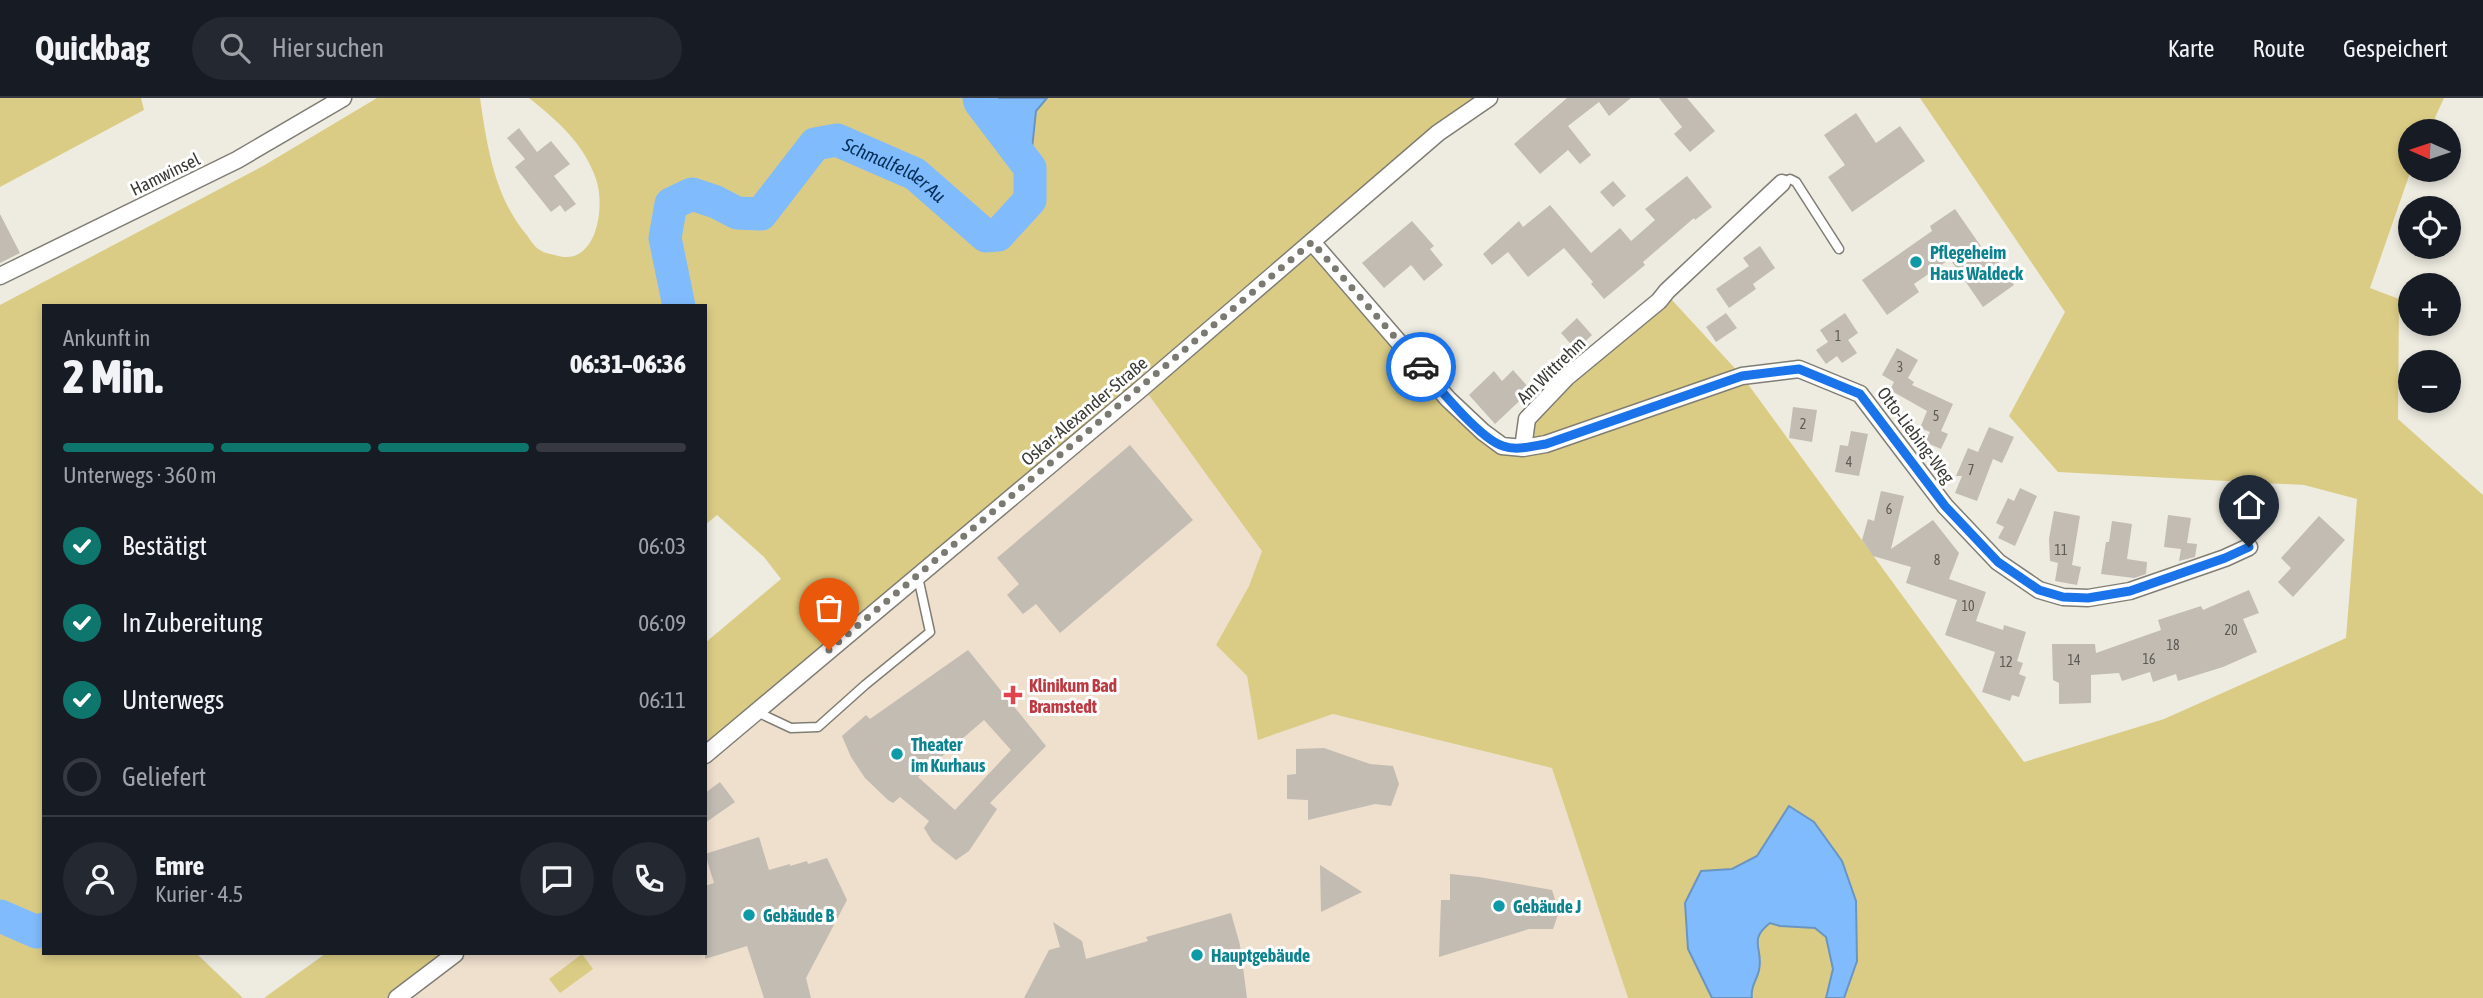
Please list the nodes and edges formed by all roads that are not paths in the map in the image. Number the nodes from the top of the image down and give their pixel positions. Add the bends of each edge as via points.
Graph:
1 (343, 98) edge
2 (1489, 98) edge
3 (1782, 183) joint
4 (1312, 242) junction
5 (1839, 249) dead end
6 (0, 276) edge
7 (1523, 448) junction
8 (2249, 547) dead end
9 (918, 577) junction
10 (757, 712) junction
11 (707, 753) edge
12 (454, 955) edge
13 (397, 998) edge

1 - 6 street, Hamwinsel via 237,160
2 - 4 street, Oskar-Alexander-Straße via 1438,132
3 - 5 lane via 1796,182
3 - 7 street, Am Wittrehm via 1659,301 1567,377 1527,419
4 - 7 street via 1448,399 1502,446
4 - 9 street, Oskar-Alexander-Straße
7 - 8 street, Otto-Liebing-Weg via 1742,376 1799,369 1860,394 1945,506 1998,562 2039,590 2088,598 2130,591
9 - 10 street, Oskar-Alexander-Straße
9 - 10 lane via 930,632 829,719 818,727 791,728
10 - 11 street, Oskar-Alexander-Straße
12 - 13 street

